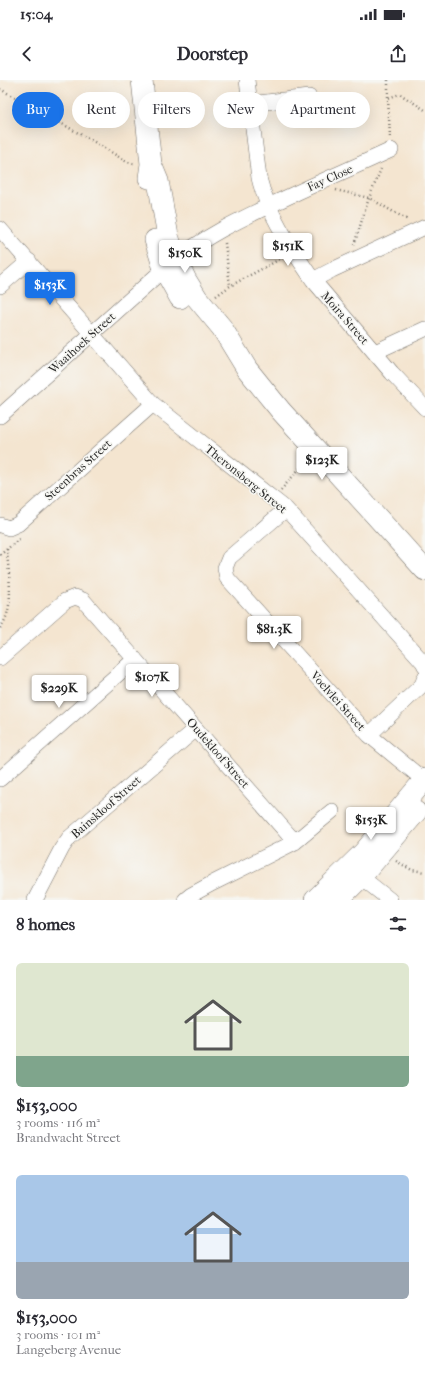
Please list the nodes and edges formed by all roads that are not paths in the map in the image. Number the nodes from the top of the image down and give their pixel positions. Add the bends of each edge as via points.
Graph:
1 (142, 80) edge
2 (247, 80) edge
3 (248, 92) edge
4 (253, 128) edge
5 (391, 150) road end
6 (268, 206) junction
7 (419, 226) edge
8 (0, 229) edge
9 (29, 261) junction
10 (170, 264) junction
11 (313, 280) junction
12 (0, 286) edge
13 (425, 329) edge
14 (92, 334) junction
15 (375, 352) junction
16 (153, 404) junction
17 (425, 408) edge
18 (0, 416) edge
19 (286, 509) junction
20 (0, 525) edge
21 (425, 570) edge
22 (0, 658) edge
23 (136, 659) junction
24 (425, 666) edge
25 (425, 677) edge
26 (196, 729) junction
27 (369, 735) junction
28 (0, 779) edge
29 (425, 780) edge
30 (425, 801) edge
31 (332, 811) dead end
32 (295, 842) junction
33 (356, 871) junction
34 (36, 900) edge
35 (186, 900) edge
36 (315, 900) edge
37 (338, 900) edge
38 (390, 900) edge

1 - 10 street via 144,164 155,241
2 - 3 street, Moira Street
4 - 6 street, Moira Street via 259,178
5 - 6 street, Fay Close
6 - 10 street, Fay Close via 224,228
6 - 11 street, Moira Street
7 - 11 street
8 - 9 street, Theronsberg Street
9 - 12 street
9 - 14 street, Theronsberg Street
10 - 14 street, Waaihoek Street
10 - 21 street via 174,287 189,311 211,337 247,369 281,411
11 - 15 street, Moira Street
13 - 15 street
14 - 16 street, Theronsberg Street
14 - 18 street, Waaihoek Street
15 - 17 street, Moira Street
16 - 19 street, Theronsberg Street
16 - 20 street, Steenbras Street via 18,524 8,528
19 - 24 street, Theronsberg Street
19 - 27 street, Voelvlei Street via 229,558 225,568 227,578
22 - 23 street, Oudekloof Street via 65,601 75,597 83,600
23 - 26 street, Oudekloof Street
23 - 28 street
25 - 27 street via 422,685
26 - 32 street, Oudekloof Street
26 - 34 street, Bainskloof Street via 69,838
27 - 29 street, Voelvlei Street
29 - 33 street via 377,837
30 - 33 street via 392,842
31 - 32 street
32 - 35 street via 213,883
33 - 36 street
33 - 37 street
33 - 38 street

